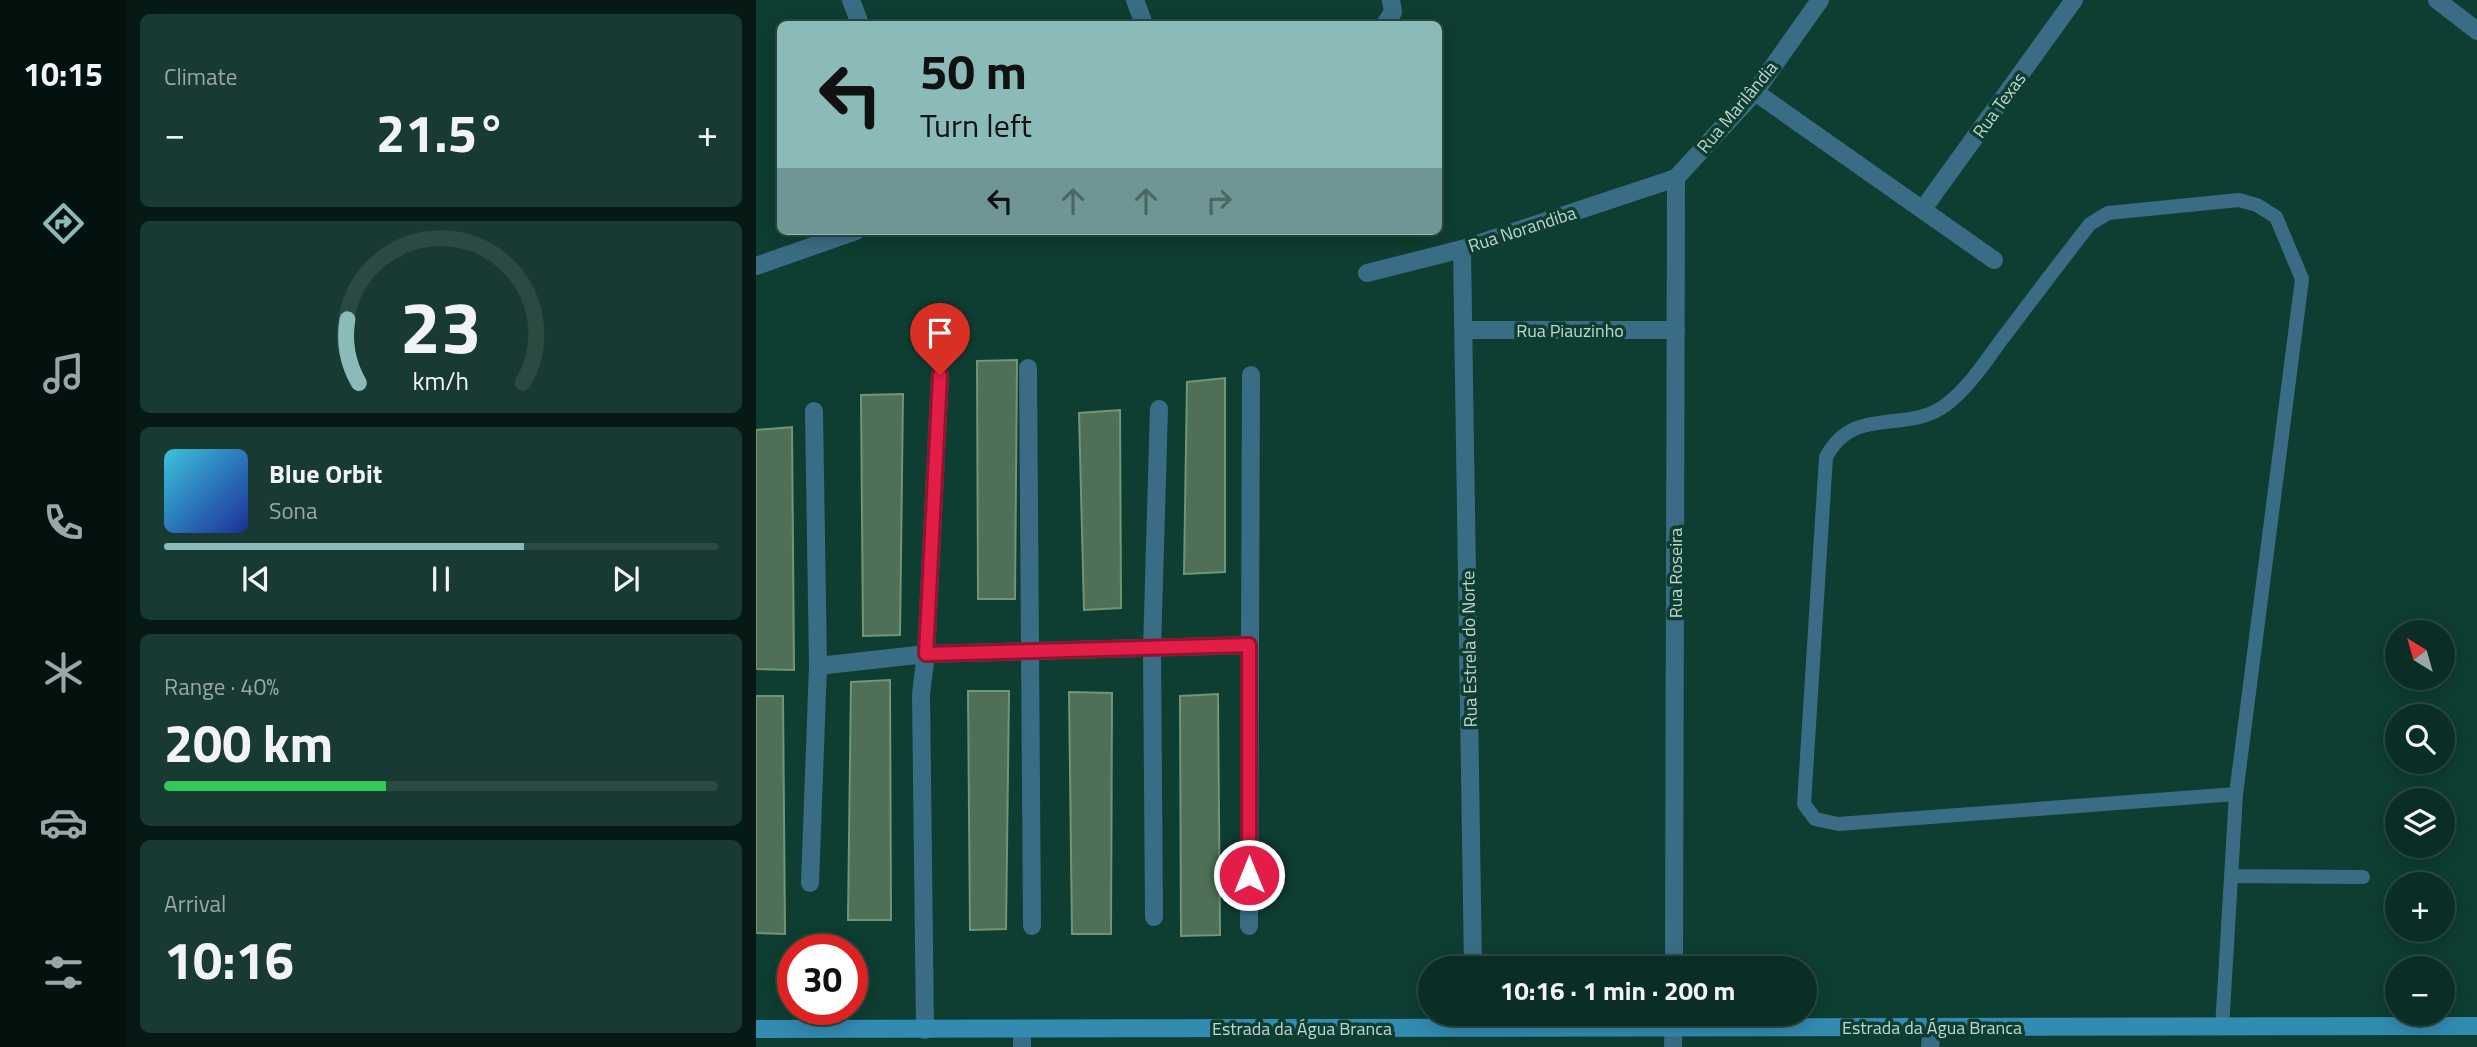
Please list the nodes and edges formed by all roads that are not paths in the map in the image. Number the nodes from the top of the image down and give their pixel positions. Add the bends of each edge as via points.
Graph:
1 (851, 0) edge
2 (1135, 0) edge
3 (1391, 0) edge
4 (1820, 0) edge
5 (2074, 0) edge
6 (2437, 0) edge
7 (859, 21) edge
8 (1143, 21) edge
9 (1387, 21) edge
10 (2477, 31) edge
11 (1755, 92) junction
12 (1676, 178) junction
13 (1923, 209) junction
14 (845, 235) edge
15 (1462, 249) junction
16 (1994, 260) dead end
17 (756, 266) edge
18 (1367, 273) dead end
19 (1465, 330) junction
20 (1676, 330) junction
21 (1028, 368) dead end
22 (940, 375) dead end
23 (1251, 375) dead end
24 (1159, 409) dead end
25 (814, 411) dead end
26 (1249, 645) junction
27 (1152, 649) junction
28 (1031, 653) junction
29 (926, 654) junction
30 (818, 666) junction
31 (2236, 794) junction
32 (2231, 876) junction
33 (2363, 877) dead end
34 (810, 883) dead end
35 (1154, 917) dead end
36 (1032, 926) dead end
37 (1249, 926) dead end
38 (1473, 956) edge
39 (1674, 956) edge
40 (1418, 1023) edge
41 (1817, 1024) edge
42 (1674, 1026) edge
43 (2477, 1026) edge
44 (1932, 1027) junction
45 (2222, 1028) junction
46 (756, 1029) edge
47 (925, 1030) junction
48 (1022, 1038) edge
49 (1673, 1047) edge
50 (1930, 1047) edge

1 - 7 street
2 - 8 street
3 - 9 street via 1393,12
4 - 11 street, Rua Marilândia
5 - 13 street, Rua Texas
6 - 10 street
11 - 12 street, Rua Marilândia
11 - 13 street
12 - 15 street, Rua Norandiba
12 - 20 street, Rua Roseira
13 - 16 street
14 - 17 street
15 - 18 street, Rua Norandiba
15 - 19 street, Rua Estrela do Norte
19 - 20 street, Rua Piauzinho
19 - 38 street, Rua Estrela do Norte
20 - 39 street, Rua Roseira
21 - 28 street
22 - 29 street
23 - 26 street
24 - 27 street
25 - 30 street
26 - 27 street
26 - 37 street
27 - 28 street
27 - 35 street
28 - 29 street
28 - 36 street
29 - 30 street
29 - 47 street via 921,694
30 - 34 street
31 - 31 lane via 2302,279 2276,216 2258,205 2239,200 2108,213 2090,224 1970,382 1946,405 1921,417 1854,426 1835,439 1826,457 1804,804 1815,819 1838,824
31 - 32 lane
32 - 33 lane
32 - 45 lane
40 - 48 main road, Estrada da Água Branca
41 - 44 main road, Estrada da Água Branca
42 - 49 street
43 - 45 main road, Estrada da Água Branca
44 - 45 main road, Estrada da Água Branca
44 - 50 street
46 - 47 main road, Estrada da Água Branca
47 - 48 main road, Estrada da Água Branca

